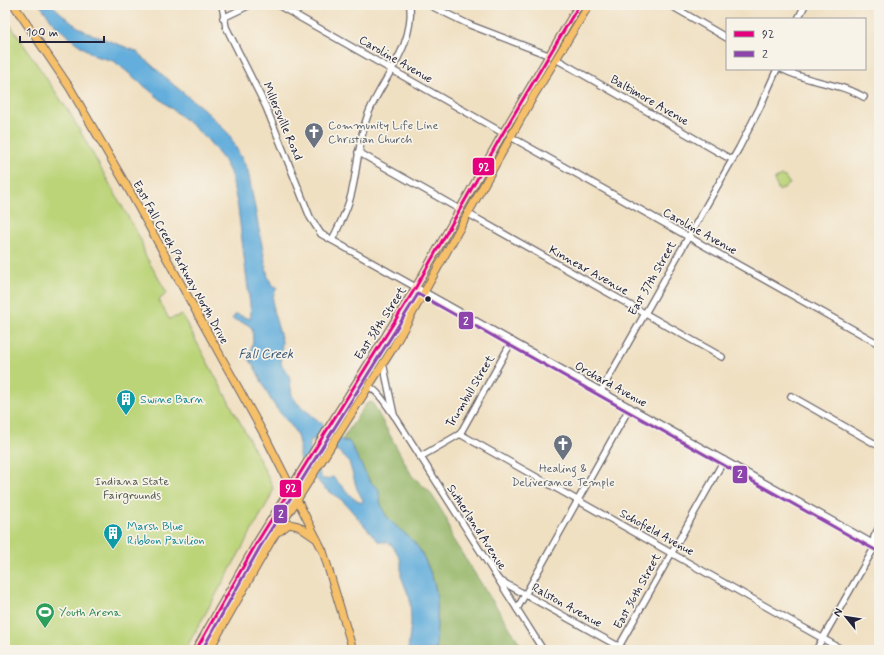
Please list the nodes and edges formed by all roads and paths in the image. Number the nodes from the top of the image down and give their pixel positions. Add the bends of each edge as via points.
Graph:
1 (14, 5) edge
2 (222, 5) edge
3 (250, 5) edge
4 (278, 5) edge
5 (410, 5) edge
6 (429, 5) edge
7 (579, 5) edge
8 (589, 5) edge
9 (670, 5) edge
10 (805, 5) edge
11 (223, 18) junction
12 (798, 18) edge
13 (726, 37) edge
14 (548, 55) junction
15 (556, 59) junction
16 (392, 69) junction
17 (777, 70) edge
18 (784, 70) edge
19 (864, 97) dead end
20 (503, 133) junction
21 (511, 137) junction
22 (358, 152) junction
23 (733, 159) junction
24 (459, 209) junction
25 (467, 213) junction
26 (689, 237) junction
27 (332, 240) junction
28 (416, 287) junction
29 (425, 292) junction
30 (645, 314) junction
31 (512, 341) junction
32 (879, 344) edge
33 (722, 357) dead end
34 (383, 363) junction
35 (368, 386) junction
36 (601, 391) junction
37 (791, 396) dead end
38 (630, 407) junction
39 (394, 416) junction
40 (460, 434) junction
41 (879, 446) edge
42 (420, 457) junction
43 (724, 460) junction
44 (291, 488) junction
45 (297, 500) junction
46 (579, 501) junction
47 (879, 527) edge
48 (318, 540) junction
49 (271, 541) junction
50 (875, 545) edge
51 (671, 553) junction
52 (498, 579) junction
53 (526, 594) junction
54 (517, 609) junction
55 (823, 639) junction
56 (618, 648) edge
57 (196, 650) edge
58 (209, 650) edge
59 (353, 650) edge
60 (543, 650) edge
61 (625, 650) edge
62 (816, 650) edge
63 (843, 650) edge

1 - 44 main road, East Fall Creek Parkway North Drive via 70,88 129,190
2 - 11 street, Millersville Road
3 - 11 street
4 - 16 street, Caroline Avenue
5 - 16 street via 408,35
6 - 14 street via 470,25
7 - 14 main road, East 38th Street
8 - 15 main road, East 38th Street
9 - 13 street
10 - 12 street
11 - 27 street, Millersville Road via 266,107 312,221 318,230
14 - 20 main road, East 38th Street
15 - 21 main road, East 38th Street
15 - 23 street, Baltimore Avenue
16 - 20 street, Caroline Avenue
16 - 22 street via 369,113
17 - 23 street, East 37th Street
18 - 19 street via 806,79 845,88
20 - 24 main road, East 38th Street
21 - 25 main road, East 38th Street
21 - 26 street, Caroline Avenue
22 - 24 street
22 - 27 street via 349,200
23 - 26 street, East 37th Street
24 - 28 main road, East 38th Street
25 - 29 main road, East 38th Street
25 - 30 street, Kinnear Avenue
26 - 30 street, East 37th Street
26 - 32 street, Caroline Avenue
27 - 28 street, Orchard Avenue
28 - 29 street, Orchard Avenue
28 - 44 main road, East 38th Street
29 - 31 street, Orchard Avenue
29 - 34 main road, East 38th Street
30 - 33 street, Kinnear Avenue
30 - 36 street, East 37th Street
31 - 36 street, Orchard Avenue
31 - 40 street, Trumbull Street
34 - 35 main road, East 38th Street
34 - 39 street, Sutherland Avenue
35 - 39 street, Sutherland Avenue via 379,394
35 - 45 main road, East 38th Street
36 - 38 street, Orchard Avenue
37 - 41 street
38 - 43 street, Orchard Avenue
38 - 46 street
39 - 42 street, Sutherland Avenue
40 - 42 street, Trumbull Street
40 - 46 street, Schofield Avenue
42 - 52 street, Sutherland Avenue
43 - 50 street, Orchard Avenue
43 - 51 street, East 36th Street
44 - 45 main road, East Fall Creek Parkway North Drive
44 - 57 main road, East 38th Street
45 - 48 main road, East Fall Creek Parkway North Drive
45 - 49 main road, East 38th Street
46 - 51 street, Schofield Avenue
46 - 53 street
47 - 50 street via 874,537
48 - 49 main road via 298,526 289,524
48 - 59 main road, East Fall Creek Parkway North Drive
49 - 58 main road, East 38th Street
50 - 55 street
51 - 55 street, Schofield Avenue
51 - 56 street, East 36th Street
52 - 53 street, Ralston Avenue
52 - 54 street, Sutherland Avenue
53 - 54 street
53 - 56 street, Ralston Avenue
54 - 60 street, Sutherland Avenue
55 - 62 street
55 - 63 street, Schofield Avenue
56 - 61 street, Ralston Avenue

